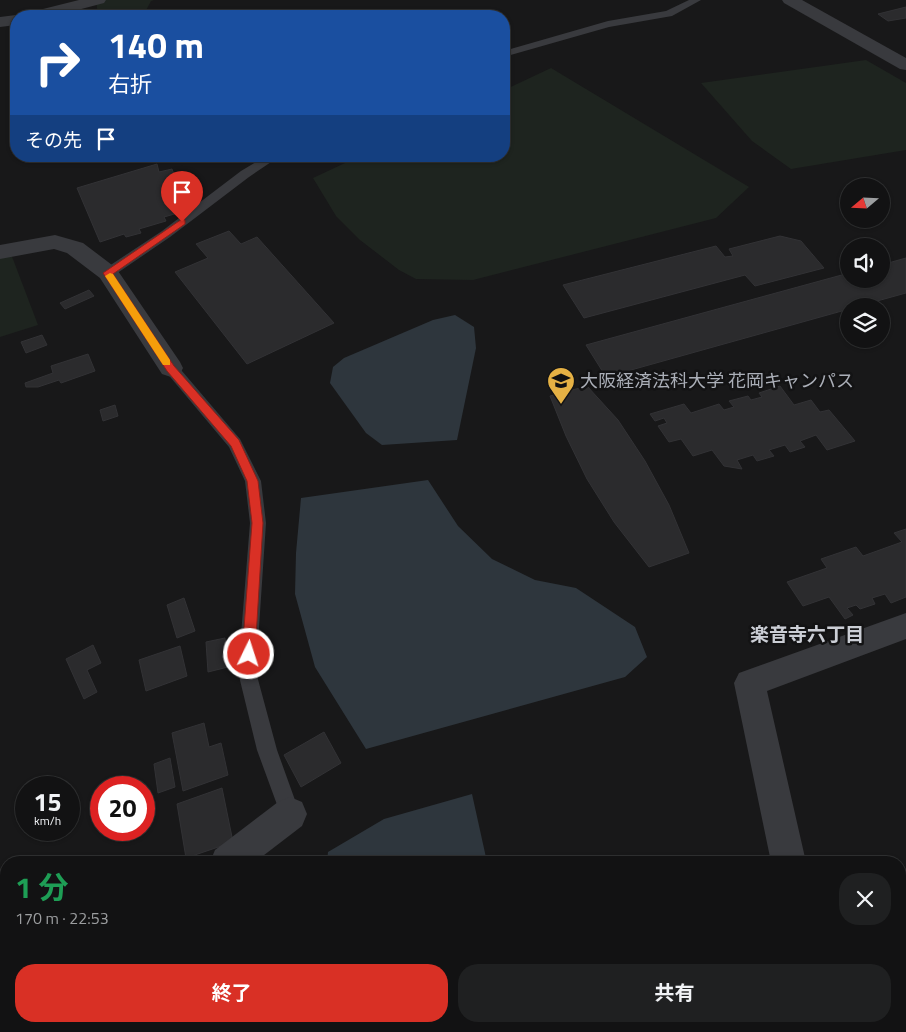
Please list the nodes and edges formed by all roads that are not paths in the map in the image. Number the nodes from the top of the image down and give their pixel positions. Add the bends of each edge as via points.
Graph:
1 (98, 0) edge
2 (696, 0) edge
3 (790, 0) edge
4 (60, 10) edge
5 (510, 52) edge
6 (906, 65) edge
7 (264, 162) edge
8 (0, 252) edge
9 (108, 273) junction
10 (171, 368) joint
11 (906, 626) edge
12 (290, 814) joint
13 (234, 856) edge
14 (787, 856) edge

1 - 4 street
2 - 5 lane via 669,14 608,24
3 - 6 street
7 - 9 lane
8 - 9 street via 55,242 75,248
9 - 10 street
10 - 12 lane via 235,443 253,481 258,523 248,672 267,750
11 - 14 street via 750,683
12 - 13 street

